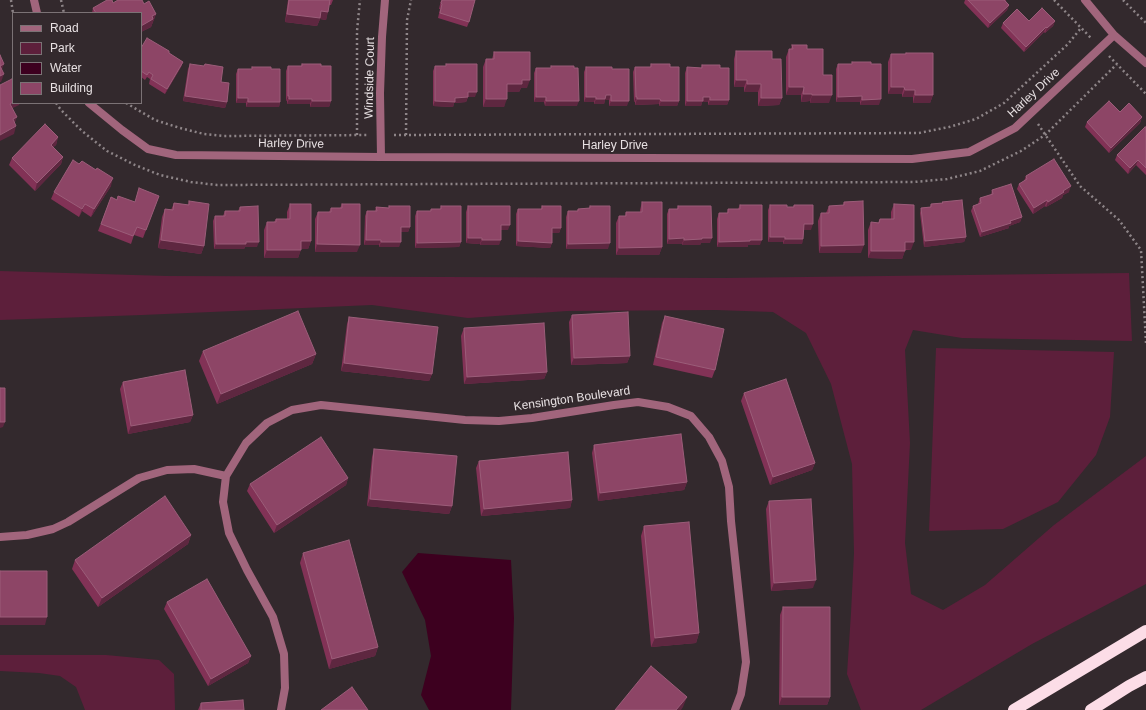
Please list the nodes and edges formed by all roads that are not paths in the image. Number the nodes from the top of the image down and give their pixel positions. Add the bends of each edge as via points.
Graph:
1 (34, 0) edge
2 (386, 0) edge
3 (1084, 0) edge
4 (37, 12) edge
5 (1114, 34) junction
6 (1146, 63) edge
7 (90, 104) edge
8 (381, 157) junction
9 (226, 476) junction
10 (0, 537) edge
11 (1146, 631) edge
12 (1146, 677) edge
13 (281, 710) edge
14 (735, 710) edge
15 (1014, 710) edge
16 (1091, 710) edge

1 - 4 street
2 - 8 street, Windside Court via 380,93
3 - 5 street
5 - 6 street
5 - 8 street, Harley Drive via 1015,128 970,152 912,159
7 - 8 street, Harley Drive via 148,149 176,155
9 - 10 street via 194,469 167,470 139,478 53,529 27,535
9 - 13 street, Kensington Boulevard via 223,502 229,533 273,617 284,654 285,688
9 - 14 street, Kensington Boulevard via 246,443 267,423 292,410 321,405 465,420 499,421 638,402 668,407 691,416 709,437 719,455 729,487 746,662 741,694
11 - 15 highway
12 - 16 highway

